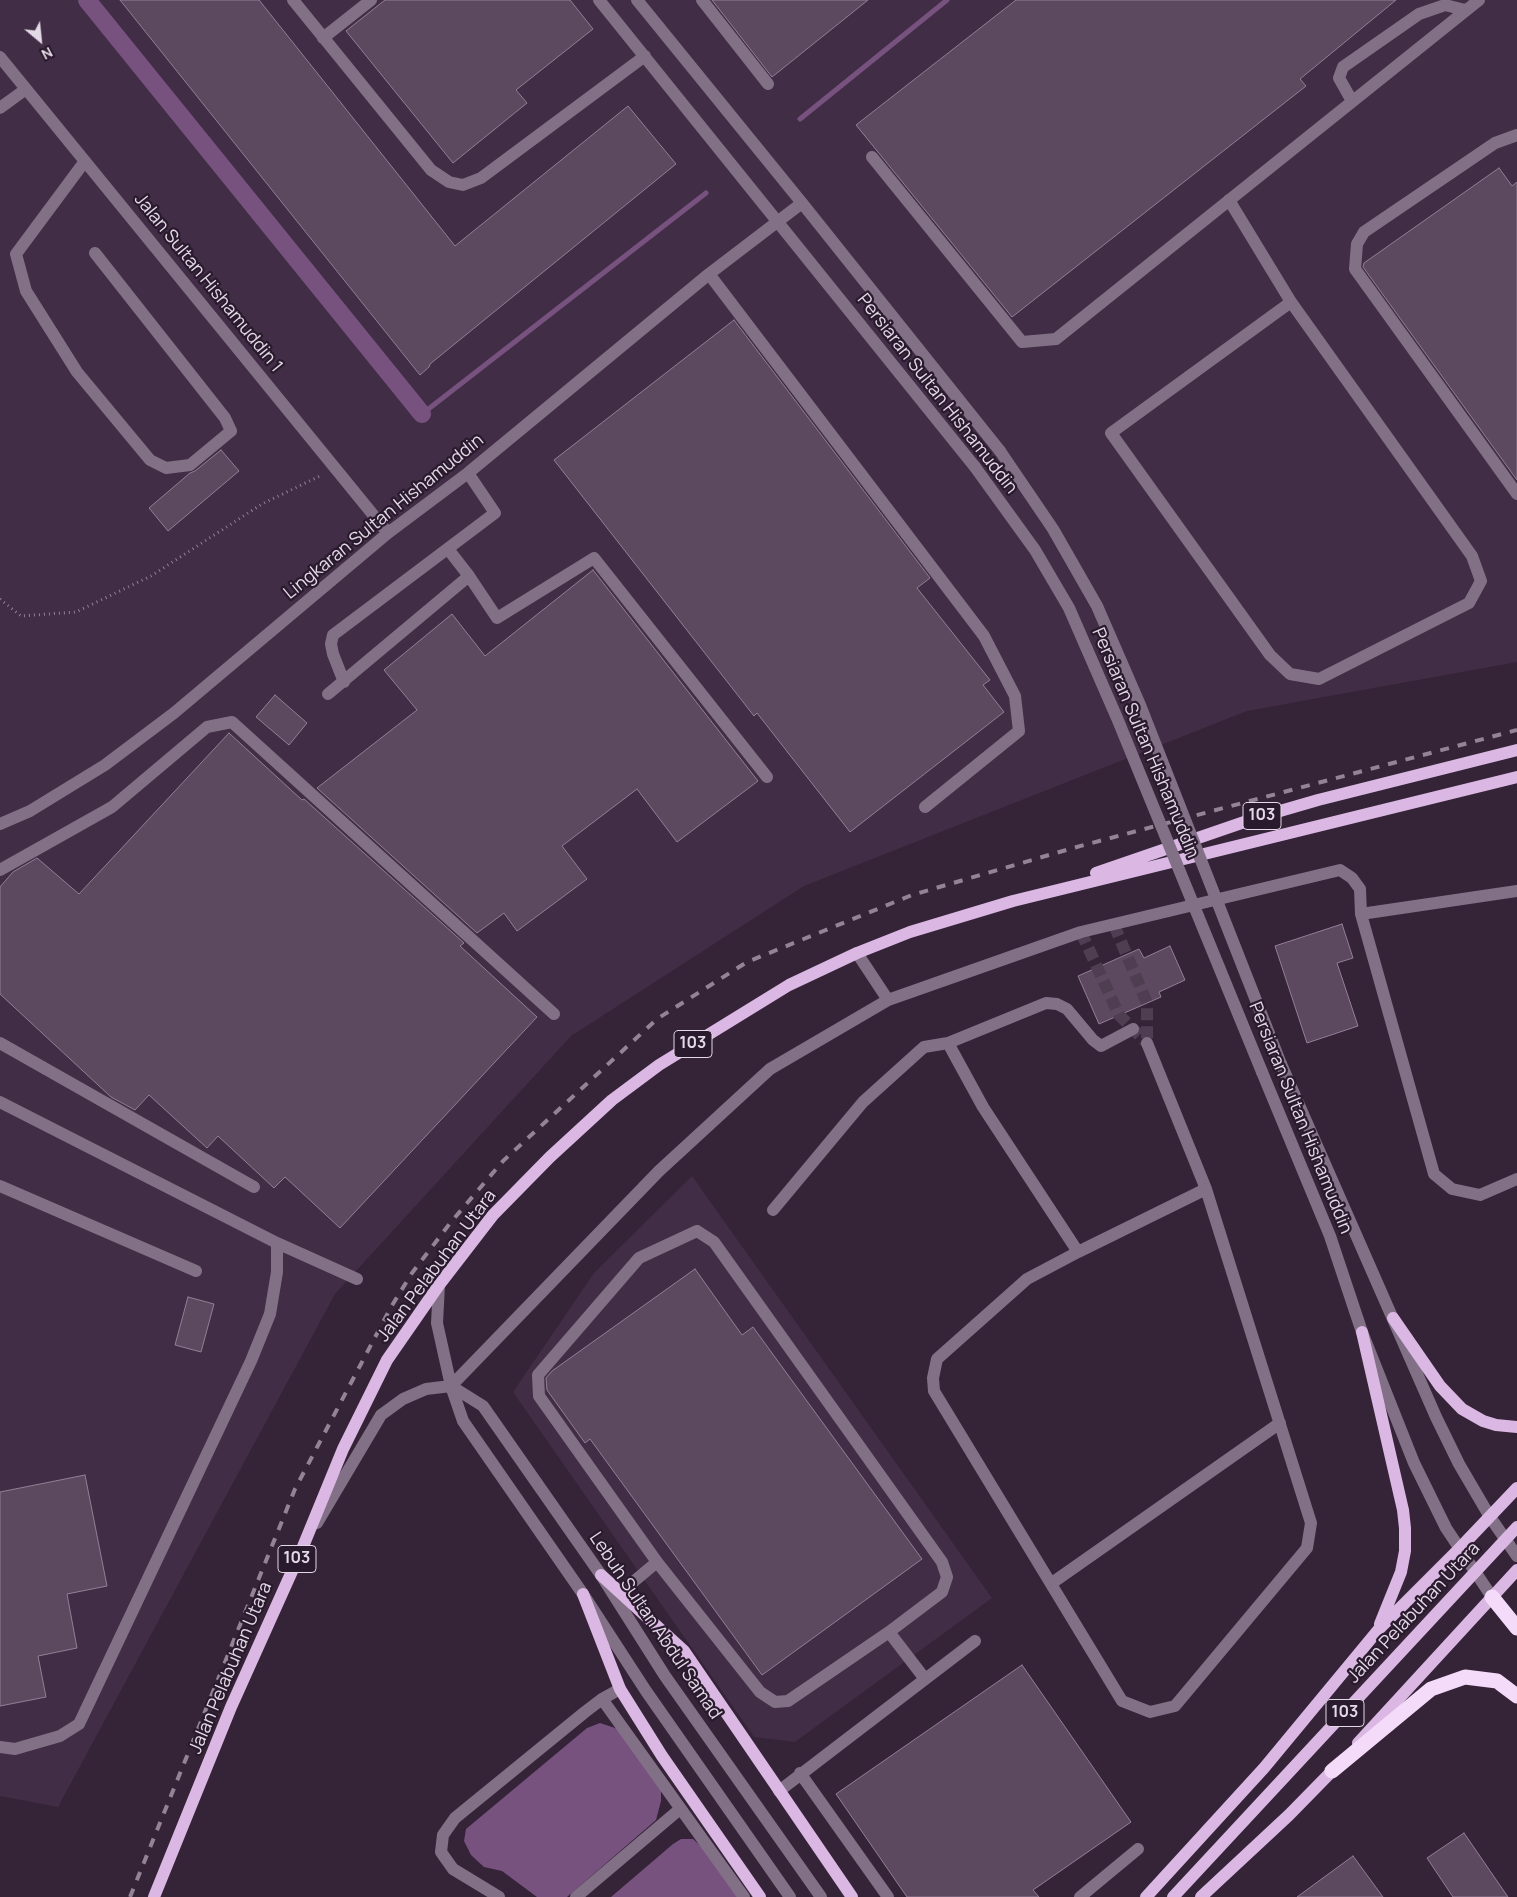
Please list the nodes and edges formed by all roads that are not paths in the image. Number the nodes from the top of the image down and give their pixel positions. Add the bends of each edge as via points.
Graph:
1 (293, 0) edge
2 (371, 0) edge
3 (599, 0) edge
4 (638, 0) edge
5 (702, 0) edge
6 (1479, 0) edge
7 (1465, 10) junction
8 (323, 38) junction
9 (644, 56) junction
10 (0, 57) edge
11 (768, 84) dead end
12 (26, 89) junction
13 (1352, 101) junction
14 (0, 108) edge
15 (1517, 135) edge
16 (872, 157) dead end
17 (86, 161) junction
18 (1229, 200) junction
19 (802, 203) junction
20 (778, 221) junction
21 (95, 253) dead end
22 (708, 274) junction
23 (1291, 302) junction
24 (468, 473) junction
25 (1517, 494) edge
26 (388, 533) junction
27 (448, 549) junction
28 (470, 576) junction
29 (344, 682) junction
30 (328, 694) dead end
31 (1517, 750) edge
32 (767, 777) dead end
33 (1517, 777) edge
34 (925, 807) dead end
35 (0, 824) edge
36 (0, 870) edge
37 (1517, 891) edge
38 (1013, 901) junction
39 (1361, 914) junction
40 (857, 953) junction
41 (888, 1000) junction
42 (554, 1014) dead end
43 (1134, 1029) dead end
44 (948, 1042) junction
45 (0, 1043) edge
46 (1147, 1043) dead end
47 (0, 1102) edge
48 (1517, 1179) edge
49 (0, 1186) edge
50 (254, 1187) dead end
51 (1206, 1189) junction
52 (773, 1210) dead end
53 (277, 1243) junction
54 (1078, 1252) junction
55 (196, 1271) dead end
56 (357, 1279) dead end
57 (439, 1285) junction
58 (1393, 1318) junction
59 (1362, 1332) junction
60 (451, 1386) junction
61 (1280, 1423) junction
62 (1517, 1427) edge
63 (1517, 1488) edge
64 (1490, 1517) junction
65 (1517, 1527) edge
66 (302, 1549) junction
67 (1459, 1549) junction
68 (1517, 1556) edge
69 (657, 1562) junction
70 (1517, 1570) edge
71 (601, 1575) junction
72 (1052, 1583) junction
73 (620, 1593) junction
74 (583, 1594) junction
75 (1492, 1597) junction
76 (1517, 1628) edge
77 (1379, 1629) junction
78 (889, 1632) junction
79 (975, 1641) dead end
80 (925, 1678) junction
81 (620, 1689) junction
82 (1517, 1696) edge
83 (602, 1699) junction
84 (0, 1747) edge
85 (1332, 1771) junction
86 (800, 1773) junction
87 (779, 1791) junction
88 (680, 1810) junction
89 (1138, 1849) dead end
90 (154, 1897) edge
91 (499, 1897) edge
92 (576, 1897) edge
93 (744, 1897) edge
94 (760, 1897) edge
95 (790, 1897) edge
96 (821, 1897) edge
97 (852, 1897) edge
98 (888, 1897) edge
99 (1080, 1897) edge
100 (1146, 1897) edge
101 (1172, 1897) edge
102 (1201, 1897) edge

1 - 8 street
2 - 8 street
3 - 9 street, Persiaran Sultan Hishamuddin
4 - 19 street, Persiaran Sultan Hishamuddin
5 - 11 street
6 - 7 street
7 - 13 street
7 - 13 street via 1445,5 1419,14 1343,67 1338,78
8 - 9 street via 431,170 449,182 463,184 481,178
9 - 20 street, Persiaran Sultan Hishamuddin
10 - 12 street, Jalan Sultan Hishamuddin 1
12 - 14 street
12 - 17 street, Jalan Sultan Hishamuddin 1
13 - 18 street
15 - 25 street via 1495,143 1364,232 1357,244 1355,269
16 - 18 street via 1022,342 1056,339
17 - 21 street via 16,254 26,291 77,372 150,460 166,468 190,465 231,431 225,418
17 - 26 street, Jalan Sultan Hishamuddin 1
18 - 23 street
19 - 20 street, Lingkaran Sultan Hishamuddin
19 - 58 street, Persiaran Sultan Hishamuddin, bridge via 1000,451 1053,529 1097,606 1140,705 1282,1064
20 - 22 street, Lingkaran Sultan Hishamuddin
20 - 59 street, Persiaran Sultan Hishamuddin, bridge via 975,467 1035,550 1069,608 1330,1236
22 - 24 street, Lingkaran Sultan Hishamuddin
22 - 34 street via 984,636 1015,696 1019,731
23 - 23 street via 1472,556 1481,581 1469,603 1319,679 1290,674 1270,654 1111,433
24 - 26 street, Lingkaran Sultan Hishamuddin
24 - 27 street via 495,513
26 - 35 street, Lingkaran Sultan Hishamuddin via 174,713 106,765 30,811
27 - 28 street
27 - 29 street via 333,635 333,654
28 - 29 street
28 - 32 street via 497,618 594,558
29 - 30 street
31 - 38 main road, 103 via 1256,818
33 - 38 main road
36 - 42 street via 112,807 207,727 232,722
37 - 39 street
38 - 40 main road, Jalan Pelabuhan Utara / 103 via 910,932
39 - 41 street via 1360,889 1340,870 1081,932
39 - 48 street via 1434,1174 1452,1189 1480,1195
40 - 41 street
40 - 57 main road, Jalan Pelabuhan Utara / 103 via 789,985 724,1024 659,1065 612,1100 493,1215
41 - 60 street via 770,1069 659,1171
43 - 44 street via 1102,1046 1067,1009 1046,1003
44 - 52 street via 924,1047 863,1102
44 - 54 street via 983,1107
45 - 50 street
46 - 51 street
47 - 53 street
49 - 55 street
51 - 54 street
51 - 61 street
53 - 56 street
53 - 84 street via 277,1272 270,1314 251,1361 78,1724 60,1736 14,1749
54 - 72 street via 1027,1279 937,1359 933,1378 934,1391
57 - 60 street via 437,1323
57 - 66 main road, Jalan Pelabuhan Utara / 103 via 387,1360 343,1449
58 - 62 main road via 1440,1386 1462,1409 1483,1421
58 - 64 street, Persiaran Sultan Hishamuddin via 1459,1464
59 - 67 street, Persiaran Sultan Hishamuddin via 1414,1463
59 - 77 main road via 1405,1528 1401,1572
60 - 66 street via 426,1389 403,1399 381,1415
60 - 71 street, Lebuh Sultan Abdul Samad via 483,1406
60 - 74 street via 463,1421
61 - 72 street
61 - 72 street via 1311,1523 1307,1548 1174,1706 1150,1712 1122,1701
63 - 64 main road
64 - 67 main road
64 - 68 street, Persiaran Sultan Hishamuddin
65 - 101 main road, Jalan Pelabuhan Utara / 103, bridge
66 - 90 main road, Jalan Pelabuhan Utara / 103 via 231,1707
67 - 75 street, Persiaran Sultan Hishamuddin
67 - 77 main road
69 - 73 street
69 - 78 street via 760,1692 775,1702 788,1702
69 - 78 street via 540,1396 538,1375 639,1258 697,1231 714,1242 942,1562 948,1577 942,1592
70 - 75 main road
71 - 73 main road
71 - 96 street, Lebuh Sultan Abdul Samad via 665,1676
73 - 87 main road via 684,1651
74 - 81 main road
74 - 95 street via 646,1691
75 - 76 highway
75 - 85 main road
77 - 100 main road via 1264,1768
78 - 80 street
79 - 80 street
80 - 86 street
81 - 83 street
81 - 94 main road via 662,1756
82 - 85 highway via 1497,1681 1465,1677 1431,1688
83 - 88 street
83 - 91 street via 455,1818 443,1835 441,1852 452,1869
85 - 102 main road
86 - 87 street
86 - 98 street
87 - 97 main road
88 - 92 street
88 - 93 street
89 - 99 street

